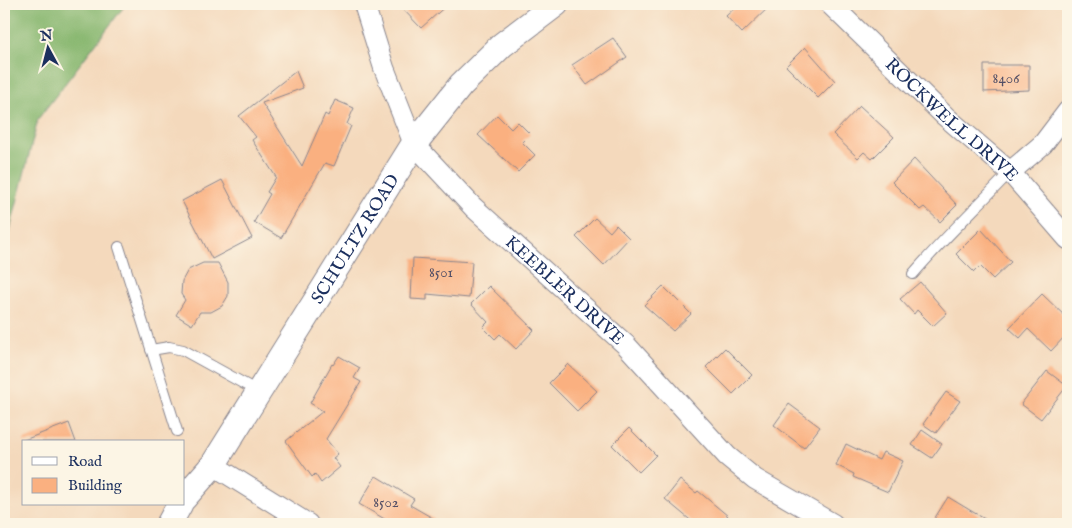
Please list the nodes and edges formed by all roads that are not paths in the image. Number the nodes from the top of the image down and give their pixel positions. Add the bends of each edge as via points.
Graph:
1 (364, 4) edge
2 (556, 4) edge
3 (830, 4) edge
4 (1068, 112) edge
5 (414, 144) junction
6 (1010, 172) junction
7 (1068, 239) edge
8 (118, 247) dead end
9 (913, 274) dead end
10 (151, 350) junction
11 (259, 392) junction
12 (177, 431) dead end
13 (213, 464) junction
14 (185, 497) edge
15 (179, 506) edge
16 (169, 524) edge
17 (308, 524) edge
18 (832, 524) edge

1 - 5 street, KEEBLER DRIVE via 384,68
2 - 5 street, SCHULTZ ROAD via 495,52 461,86
3 - 6 street, ROCKWELL DRIVE via 945,116
4 - 6 street via 1042,144
5 - 11 street, SCHULTZ ROAD
5 - 18 street, KEEBLER DRIVE via 473,207 626,345 727,456 755,479
6 - 7 street, ROCKWELL DRIVE
6 - 9 lane via 939,243
8 - 10 lane
10 - 11 lane via 169,347 183,350
10 - 12 lane
11 - 13 street, SCHULTZ ROAD
13 - 14 street, SCHULTZ ROAD
13 - 17 street
15 - 16 street

